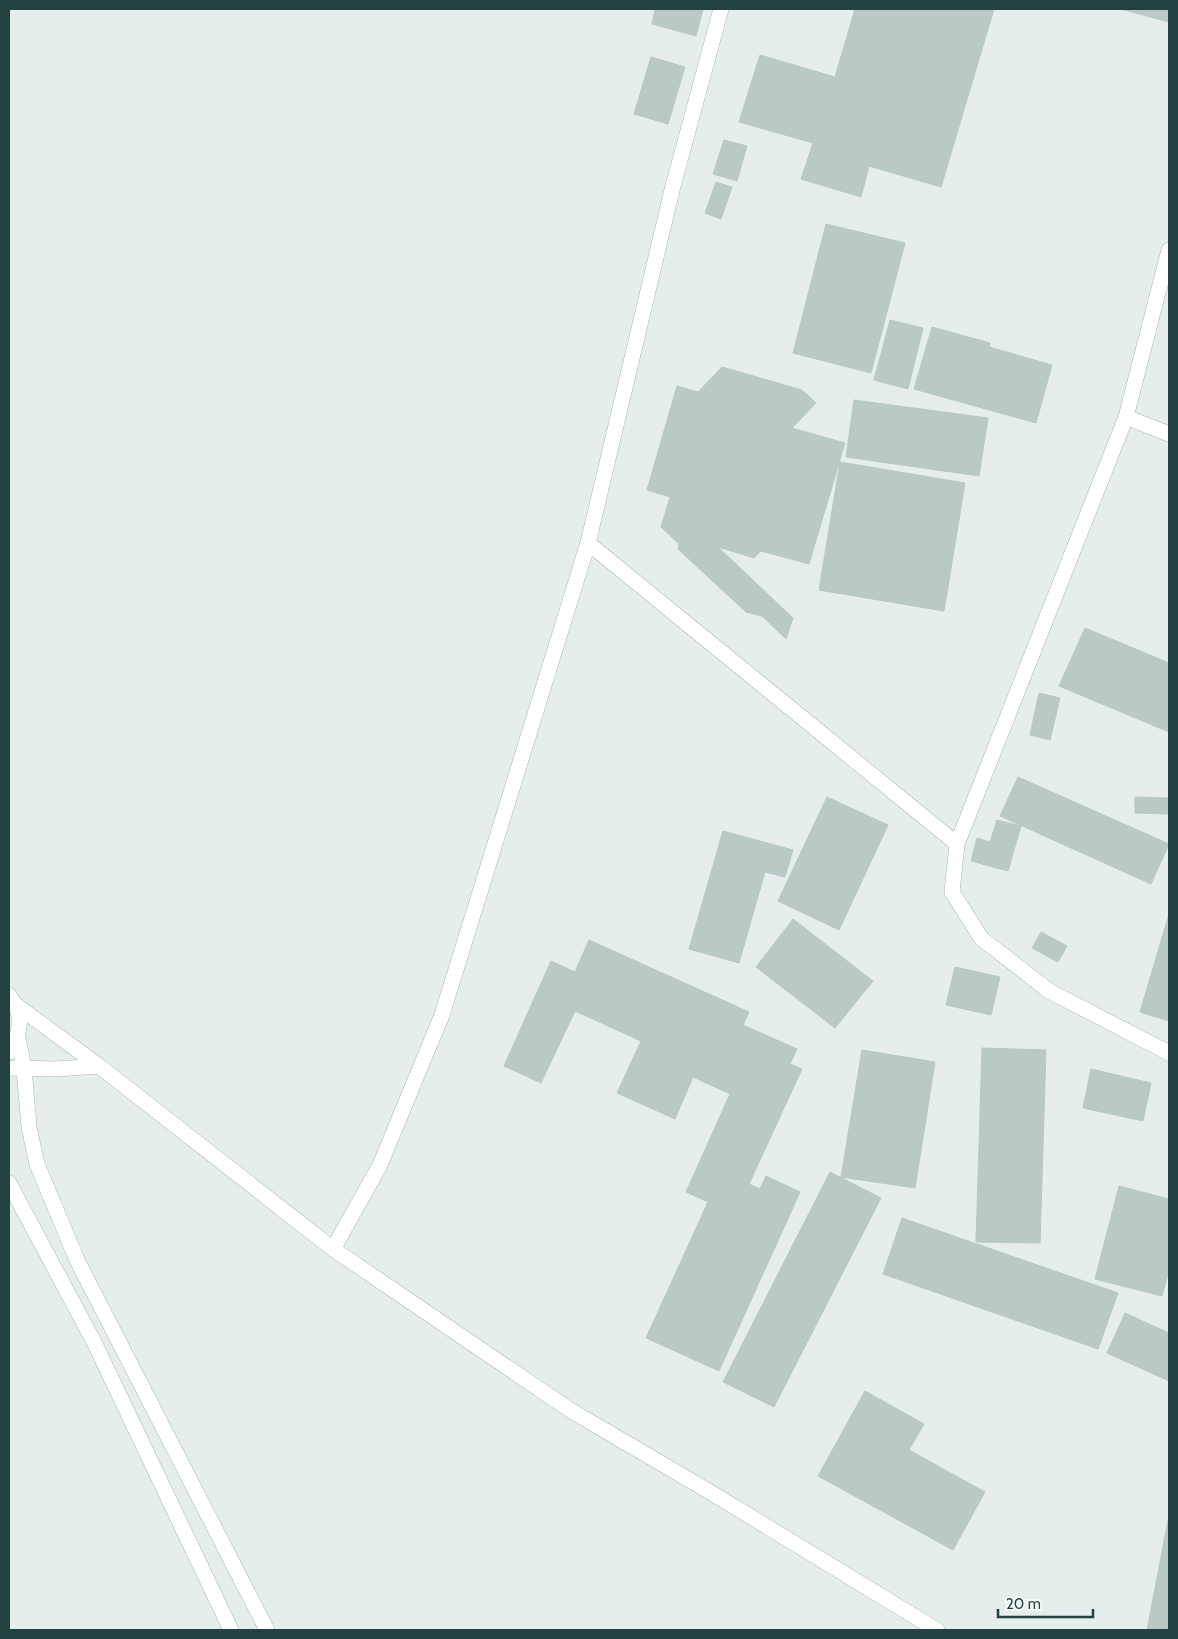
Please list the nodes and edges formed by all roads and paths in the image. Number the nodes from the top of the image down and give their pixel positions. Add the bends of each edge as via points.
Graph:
1 (721, 9) edge
2 (1169, 250) edge
3 (1126, 417) junction
4 (1169, 434) edge
5 (588, 543) junction
6 (956, 844) junction
7 (12, 1000) edge
8 (18, 1038) junction
9 (9, 1052) edge
10 (1169, 1053) edge
11 (100, 1066) junction
12 (16, 1068) edge
13 (9, 1183) edge
14 (333, 1249) junction
15 (231, 1630) edge
16 (267, 1630) edge
17 (937, 1630) edge

1 - 5 street via 672,190
2 - 3 street
3 - 4 street
3 - 6 street
5 - 6 street
5 - 14 street via 442,1014 380,1165
6 - 10 street via 952,892 981,938 1049,991
7 - 8 street via 20,1022
7 - 11 street
8 - 9 street
8 - 12 street
11 - 12 street
11 - 14 street
12 - 16 street via 36,1164 77,1260
13 - 15 street via 94,1342
14 - 17 street via 570,1410

